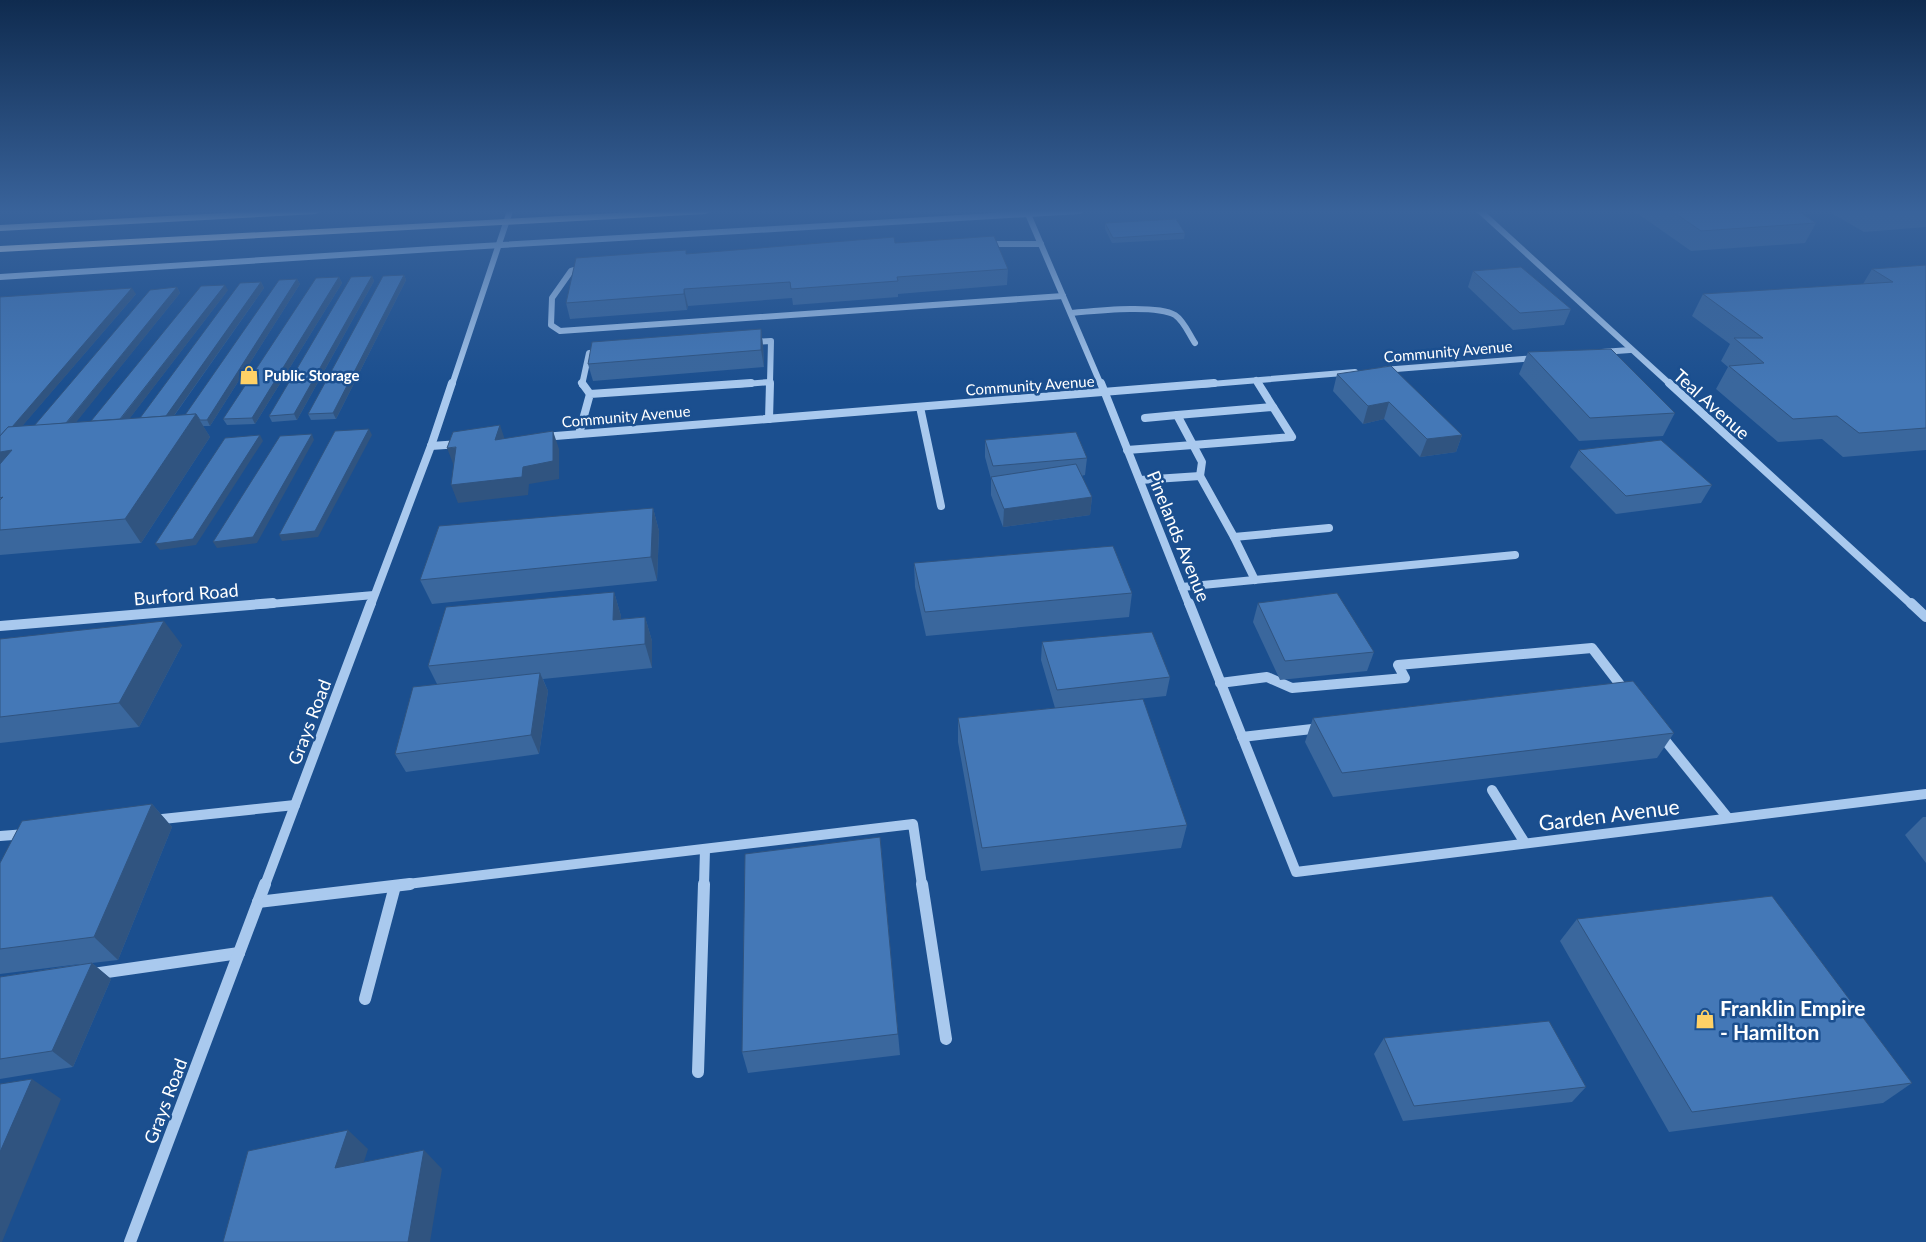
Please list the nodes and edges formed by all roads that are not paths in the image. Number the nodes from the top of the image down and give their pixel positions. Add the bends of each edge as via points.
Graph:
1 (124, 269) edge
2 (489, 269) edge
3 (577, 269) edge
4 (1052, 269) edge
5 (1543, 269) edge
6 (0, 277) edge
7 (1063, 296) junction
8 (1071, 313) junction
9 (742, 343) edge
10 (1195, 343) dead end
11 (1630, 350) junction
12 (608, 352) edge
13 (1591, 353) edge
14 (1542, 357) edge
15 (1374, 371) edge
16 (1365, 372) edge
17 (1256, 380) junction
18 (770, 382) junction
19 (1104, 393) junction
20 (590, 394) junction
21 (920, 407) junction
22 (1273, 407) junction
23 (1177, 415) junction
24 (1146, 418) dead end
25 (769, 419) junction
26 (579, 434) junction
27 (537, 437) edge
28 (469, 443) edge
29 (1193, 445) junction
30 (431, 446) junction
31 (1127, 450) junction
32 (1200, 476) junction
33 (1140, 480) junction
34 (941, 506) dead end
35 (1328, 528) dead end
36 (1234, 537) junction
37 (1515, 555) dead end
38 (1255, 580) junction
39 (1182, 587) junction
40 (374, 595) junction
41 (1926, 617) edge
42 (0, 626) edge
43 (1220, 683) junction
44 (1627, 697) edge
45 (1653, 725) edge
46 (1331, 727) edge
47 (1242, 737) junction
48 (1492, 790) dead end
49 (1926, 794) edge
50 (295, 805) junction
51 (1728, 818) junction
52 (138, 822) edge
53 (39, 832) edge
54 (0, 836) edge
55 (1526, 843) junction
56 (705, 849) junction
57 (1296, 872) joint
58 (395, 886) junction
59 (258, 902) junction
60 (239, 953) junction
61 (76, 976) edge
62 (364, 999) dead end
63 (946, 1039) dead end
64 (698, 1072) dead end
65 (130, 1242) edge

1 - 6 street
2 - 30 street, Grays Road
3 - 7 street via 570,271 552,298 551,325 560,331
4 - 7 street, Pinelands Avenue
5 - 11 street, Teal Avenue
7 - 8 street, Pinelands Avenue
8 - 10 street via 1169,312 1176,315
8 - 19 street, Pinelands Avenue
9 - 18 street via 771,341
11 - 13 street
11 - 41 street, Teal Avenue
12 - 20 street via 589,353 582,384
14 - 15 street, Community Avenue
16 - 17 street, Community Avenue
17 - 19 street, Community Avenue
17 - 22 street
18 - 20 street
18 - 25 street
19 - 21 street, Community Avenue
19 - 31 street, Pinelands Avenue
20 - 26 street
21 - 25 street, Community Avenue
21 - 34 street
22 - 23 street
22 - 29 street via 1292,437
23 - 24 street
23 - 29 street
25 - 26 street, Community Avenue
26 - 27 street, Community Avenue
28 - 30 street
29 - 31 street
29 - 32 street via 1202,462
30 - 40 street, Grays Road
31 - 33 street, Pinelands Avenue
32 - 33 street
32 - 36 street
33 - 39 street, Pinelands Avenue
35 - 36 street
36 - 38 street
37 - 38 street
38 - 39 street
39 - 43 street, Pinelands Avenue
40 - 42 street, Burford Road
40 - 50 street, Grays Road
43 - 44 street via 1267,677 1292,688 1405,678 1398,665 1592,648
43 - 47 street, Pinelands Avenue
45 - 51 street
46 - 47 street
47 - 57 street, Pinelands Avenue
48 - 55 street
49 - 51 street, Garden Avenue
50 - 52 street
50 - 59 street, Grays Road
51 - 55 street, Garden Avenue
53 - 54 street
55 - 57 street, Garden Avenue
56 - 58 street
56 - 63 street via 913,824
56 - 64 street
58 - 59 street
58 - 62 street
59 - 60 street, Grays Road
60 - 61 street
60 - 65 street, Grays Road

